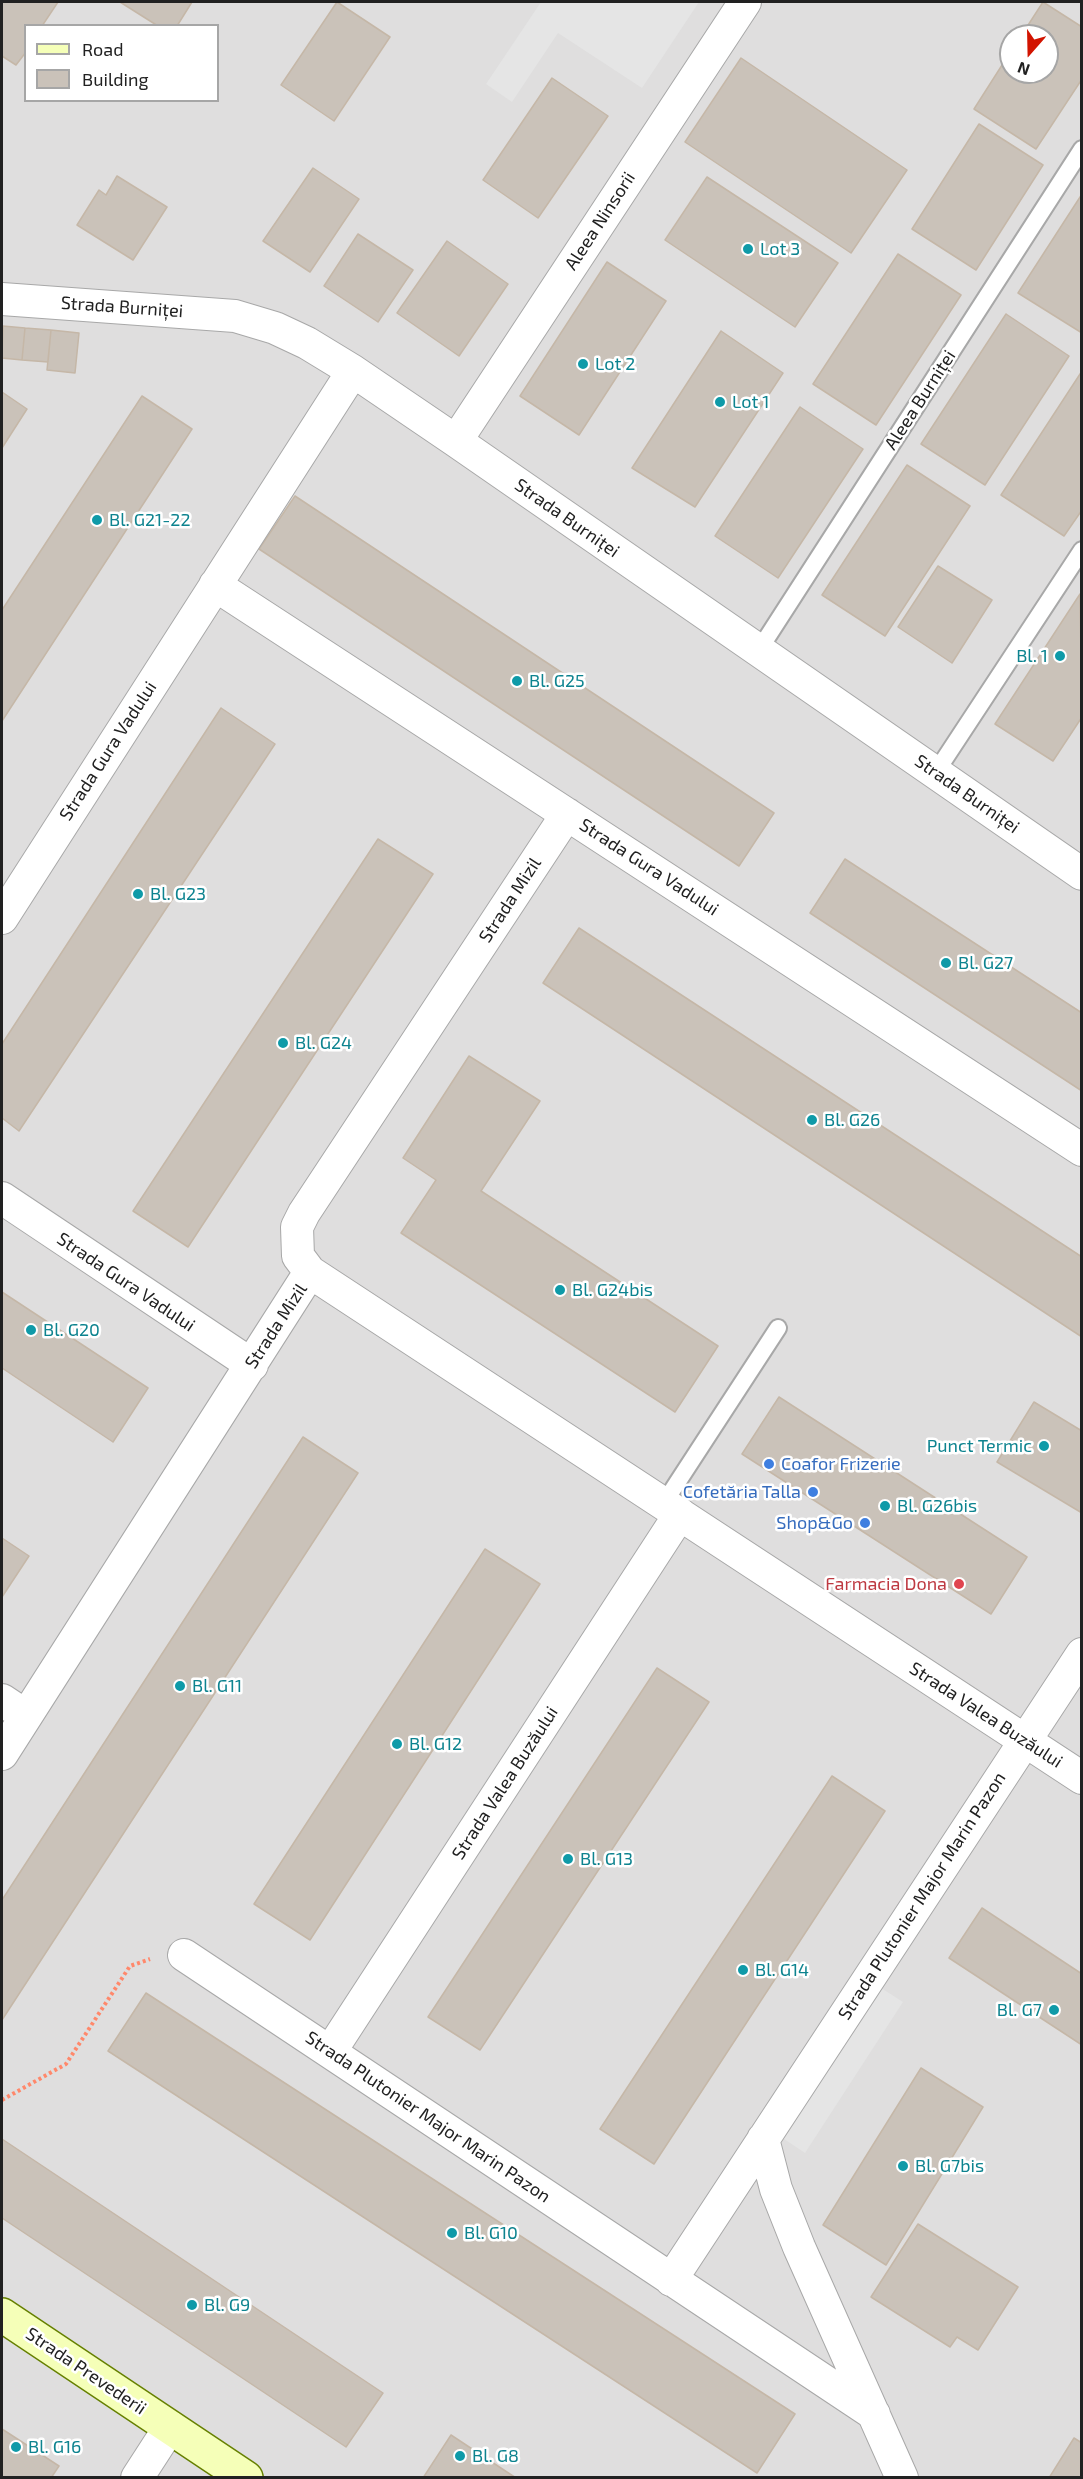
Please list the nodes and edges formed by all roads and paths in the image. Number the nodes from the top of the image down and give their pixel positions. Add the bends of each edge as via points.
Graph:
1 (745, 2) edge
2 (1082, 149) edge
3 (2, 299) edge
4 (353, 371) junction
5 (456, 441) junction
6 (1082, 550) edge
7 (215, 585) junction
8 (759, 650) junction
9 (936, 772) junction
10 (567, 814) junction
11 (1082, 874) edge
12 (2, 918) edge
13 (1082, 1150) edge
14 (2, 1198) edge
15 (310, 1272) junction
16 (778, 1328) dead end
17 (252, 1365) junction
18 (672, 1509) junction
19 (1082, 1654) edge
20 (14, 1708) edge
21 (1024, 1741) junction
22 (2, 1754) edge
23 (1082, 1779) edge
24 (184, 1955) joint
25 (330, 2052) junction
26 (2, 2100) edge
27 (763, 2139) junction
28 (671, 2280) junction
29 (2, 2315) edge
30 (874, 2414) junction
31 (170, 2427) junction
32 (137, 2478) edge
33 (246, 2478) edge
34 (902, 2478) edge

1 - 5 street, Aleea Ninsorii
2 - 8 lane, Aleea Burniței
3 - 4 street, Strada Burniței via 235,316 275,328
4 - 5 street, Strada Burniței
4 - 7 street, Strada Gura Vadului
5 - 8 street, Strada Burniței
6 - 9 lane
7 - 10 street, Strada Gura Vadului
7 - 12 street, Strada Gura Vadului
8 - 9 street, Strada Burniței
9 - 11 street, Strada Burniței
10 - 13 street, Strada Gura Vadului
10 - 15 street, Strada Mizil via 304,1213 297,1227 296,1243 298,1256
14 - 17 street, Strada Gura Vadului
15 - 17 street, Strada Mizil
15 - 18 street, Strada Valea Buzăului
16 - 18 lane
17 - 20 street, Strada Mizil
18 - 21 street, Strada Valea Buzăului
18 - 25 street, Strada Valea Buzăului
19 - 21 street, Strada Plutonier Major Marin Pazon
20 - 22 street, Strada Mizil
21 - 23 street, Strada Valea Buzăului
21 - 27 street, Strada Plutonier Major Marin Pazon
24 - 25 street, Strada Plutonier Major Marin Pazon
24 - 26 path via 158,1956 130,1966 66,2064
25 - 28 street, Strada Plutonier Major Marin Pazon
27 - 28 street, Strada Plutonier Major Marin Pazon
27 - 30 street via 776,2189 799,2247
28 - 30 street, Strada Plutonier Major Marin Pazon
29 - 31 street, Strada Prevederii
30 - 34 street
31 - 32 street
31 - 33 street, Strada Prevederii

